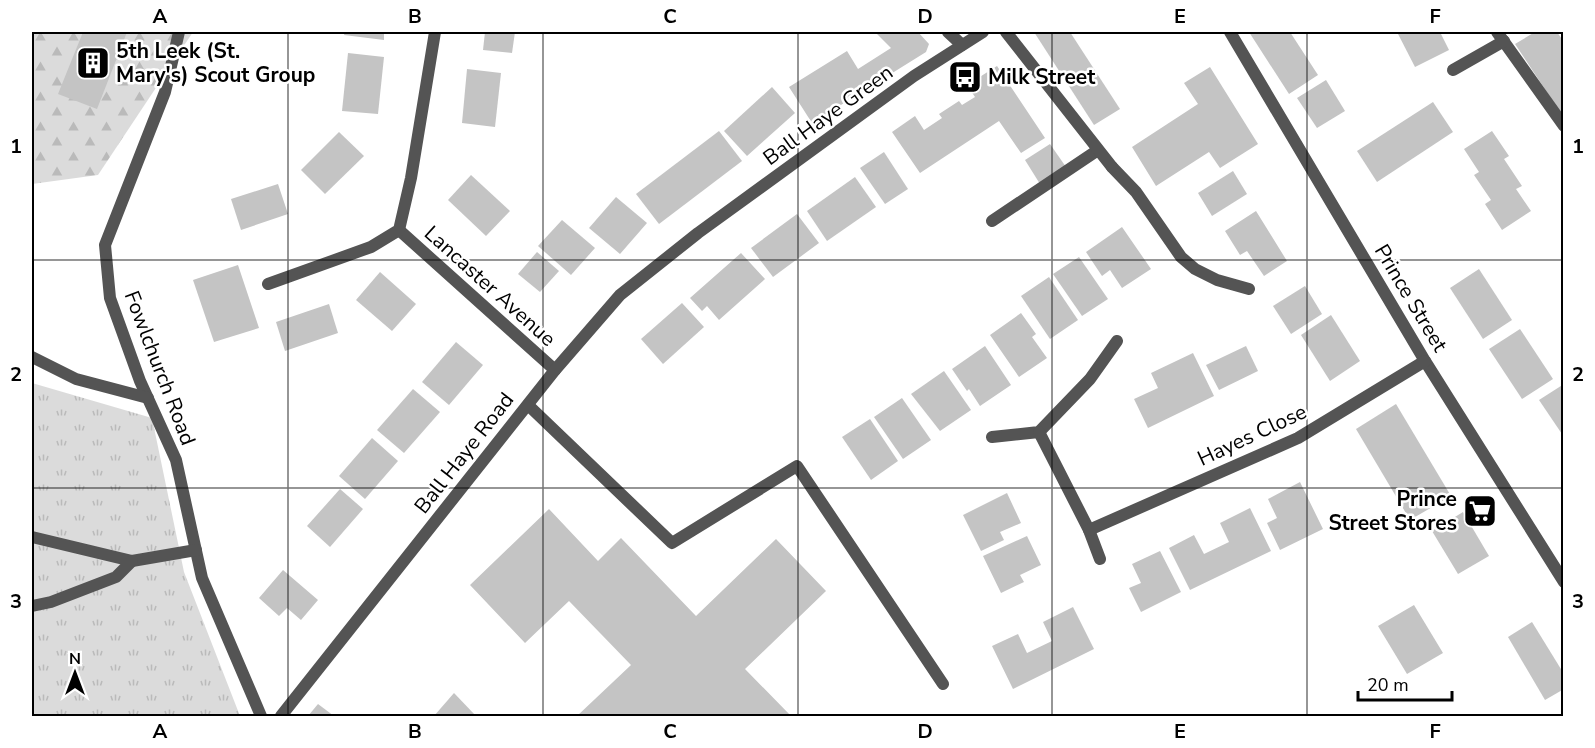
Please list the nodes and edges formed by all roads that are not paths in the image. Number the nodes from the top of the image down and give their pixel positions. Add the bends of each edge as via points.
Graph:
1 (179, 32) edge
2 (435, 32) edge
3 (948, 32) edge
4 (983, 32) edge
5 (1006, 32) edge
6 (1230, 32) edge
7 (1501, 36) edge
8 (962, 45) junction
9 (1453, 70) dead end
10 (1563, 126) edge
11 (1098, 150) junction
12 (992, 221) dead end
13 (399, 230) junction
14 (698, 233) joint
15 (268, 284) dead end
16 (1249, 289) dead end
17 (1117, 341) dead end
18 (32, 357) edge
19 (1425, 361) junction
20 (555, 370) junction
21 (148, 398) junction
22 (528, 405) junction
23 (1039, 432) junction
24 (992, 437) dead end
25 (1089, 530) junction
26 (32, 537) edge
27 (196, 550) junction
28 (1100, 559) dead end
29 (132, 561) junction
30 (1563, 582) edge
31 (32, 606) edge
32 (943, 684) dead end
33 (261, 717) edge
34 (281, 717) edge

1 - 21 street, Fowlchurch Road via 165,92 105,245 110,297
2 - 13 street, Lancaster Avenue
3 - 8 street
4 - 8 street, Ball Haye Green
5 - 11 street
6 - 19 street, Prince Street
7 - 9 street
7 - 10 street
8 - 14 street, Ball Haye Green
11 - 12 street
11 - 16 street via 1136,192 1181,257 1217,280
13 - 15 street, Lancaster Avenue via 371,247
13 - 20 street, Lancaster Avenue
14 - 20 street, Ball Haye Road via 620,296
17 - 23 street via 1090,380
18 - 21 street via 76,380
19 - 25 street, Hayes Close via 1298,438
19 - 30 street, Prince Street
20 - 22 street, Ball Haye Road
21 - 27 street, Fowlchurch Road via 176,460
22 - 32 street via 672,543 797,466
22 - 34 street, Ball Haye Road
23 - 24 street
23 - 25 street
25 - 28 street
26 - 29 street
27 - 29 street
27 - 33 street, Fowlchurch Road via 202,578
29 - 31 street via 116,577

